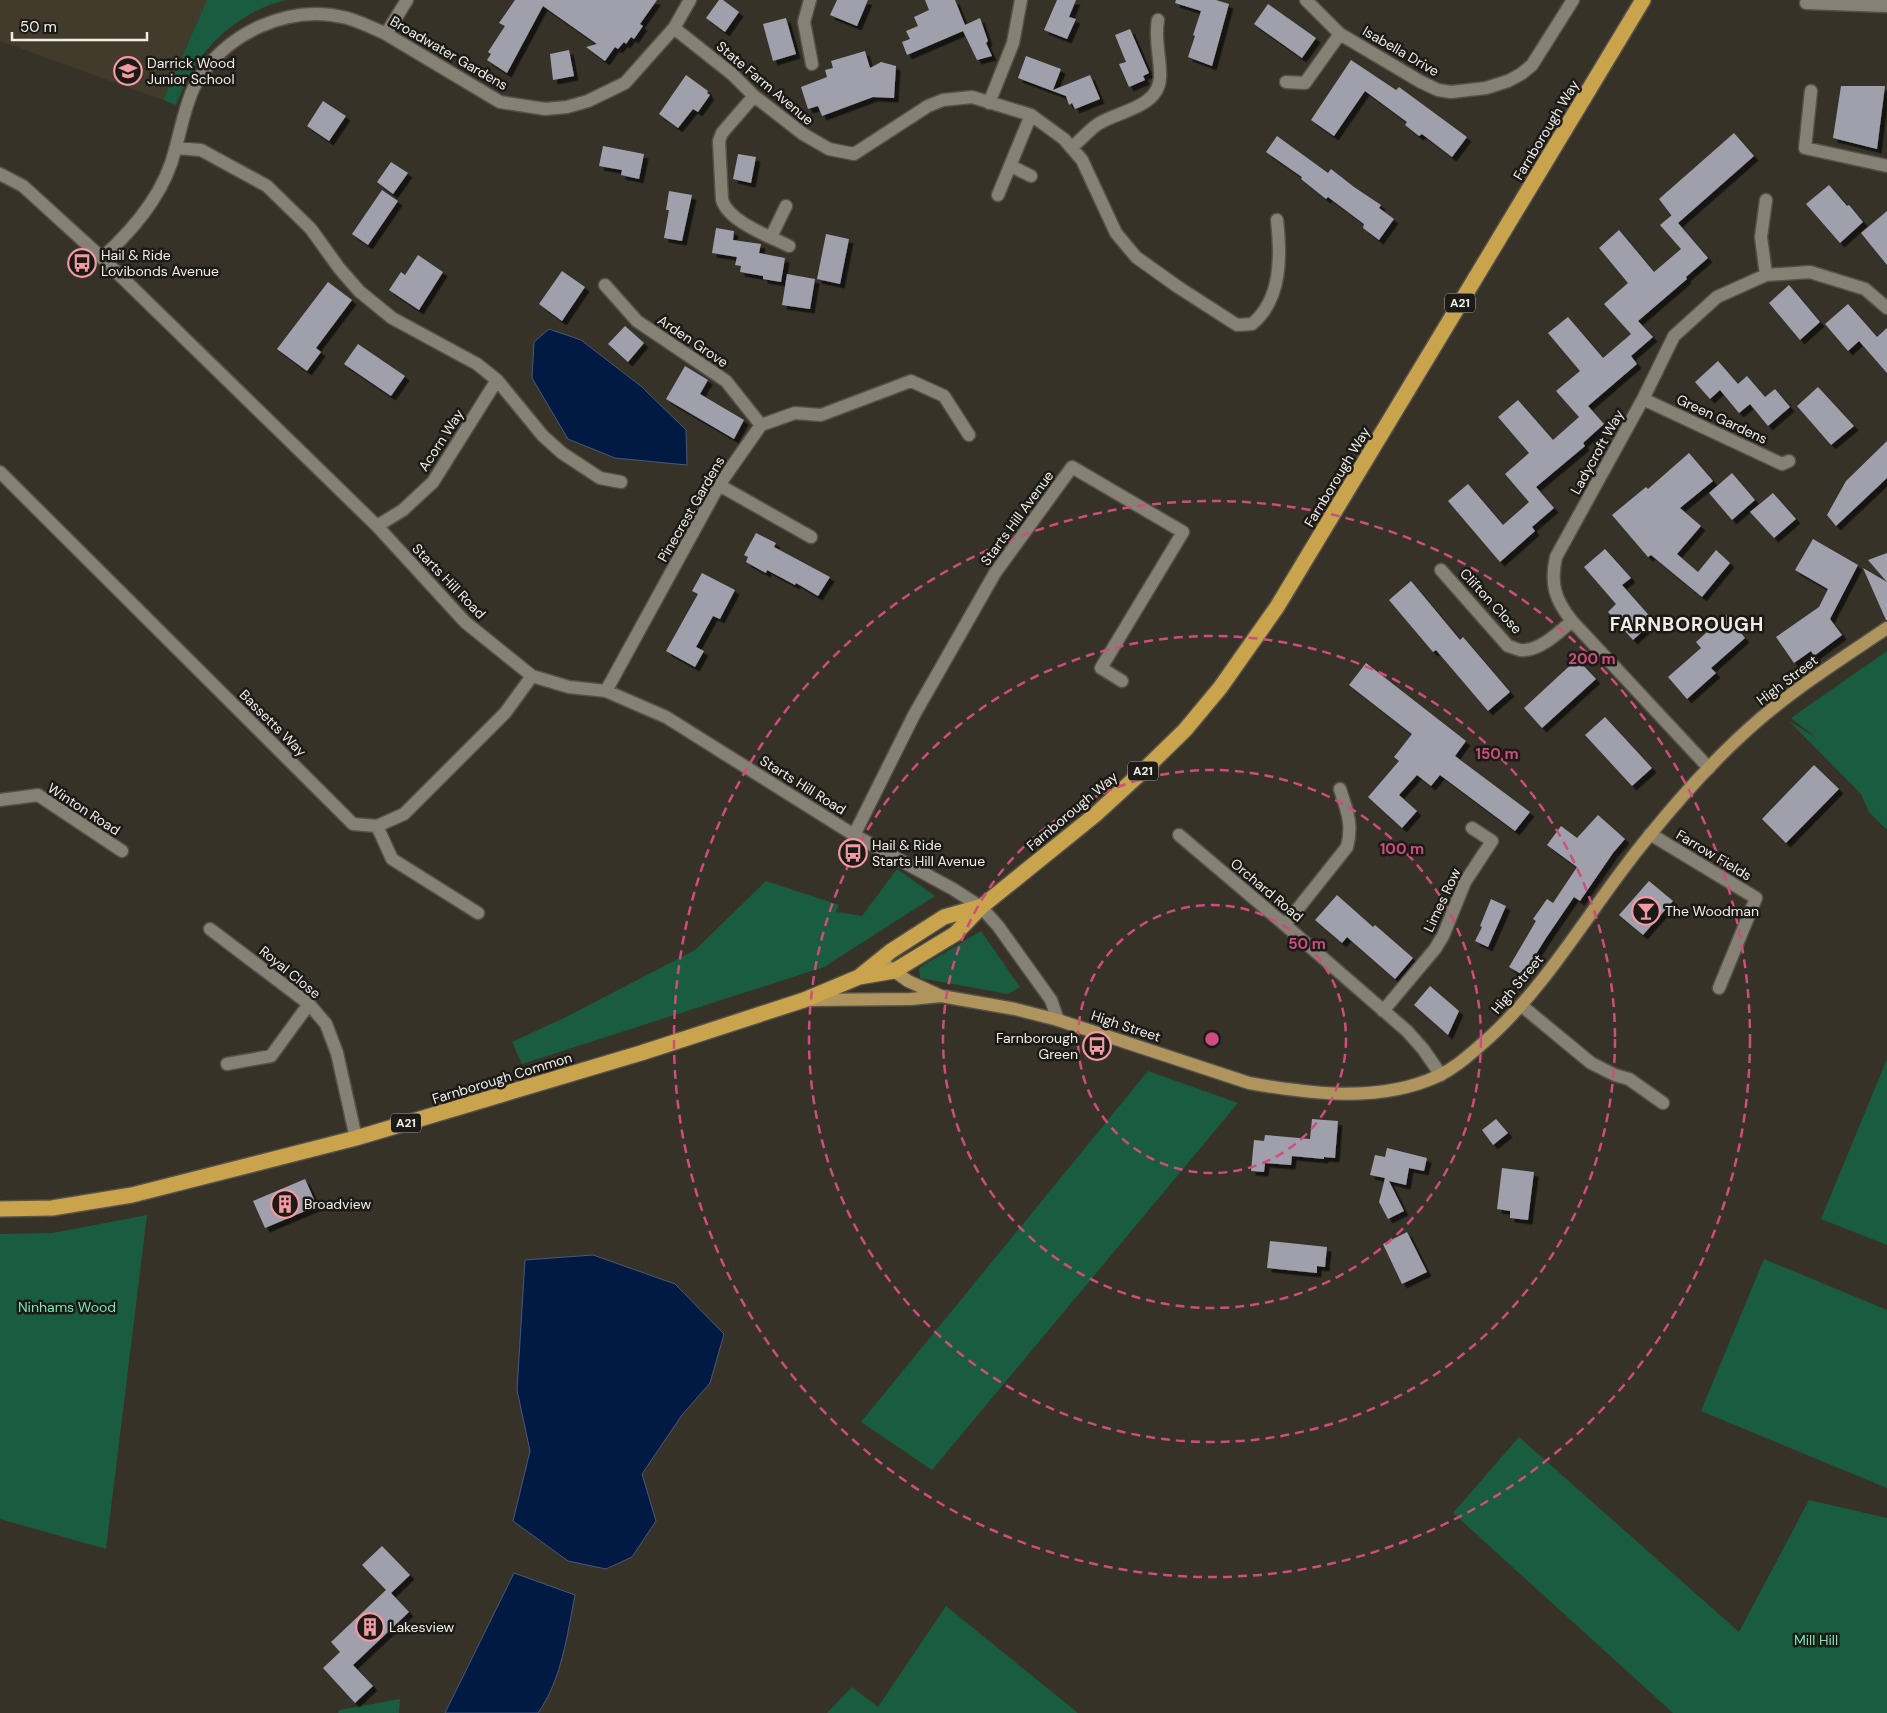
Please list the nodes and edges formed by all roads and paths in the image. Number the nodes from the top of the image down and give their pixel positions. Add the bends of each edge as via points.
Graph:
1 (407, 0) edge
2 (690, 0) edge
3 (810, 0) edge
4 (1021, 0) edge
5 (1306, 0) edge
6 (1573, 0) edge
7 (1643, 0) edge
8 (1806, 4) dead end
9 (1887, 6) edge
10 (1158, 20) dead end
11 (674, 28) junction
12 (386, 34) junction
13 (1340, 34) junction
14 (812, 64) dead end
15 (1286, 82) dead end
16 (1811, 91) dead end
17 (754, 96) junction
18 (989, 103) junction
19 (1031, 115) junction
20 (1072, 147) junction
21 (176, 148) junction
22 (1011, 166) junction
23 (1887, 166) edge
24 (0, 174) edge
25 (1031, 176) dead end
26 (998, 196) dead end
27 (1766, 200) dead end
28 (786, 206) dead end
29 (1277, 220) dead end
30 (771, 237) junction
31 (789, 246) dead end
32 (102, 258) junction
33 (1766, 275) junction
34 (605, 285) dead end
35 (1887, 308) edge
36 (497, 380) junction
37 (1643, 399) junction
38 (761, 425) junction
39 (970, 435) dead end
40 (1789, 461) dead end
41 (0, 472) edge
42 (621, 482) dead end
43 (720, 485) junction
44 (377, 526) junction
45 (811, 537) dead end
46 (1441, 570) dead end
47 (1572, 621) junction
48 (1887, 628) edge
49 (532, 676) junction
50 (1122, 681) dead end
51 (606, 691) junction
52 (1709, 768) junction
53 (1340, 789) dead end
54 (0, 800) edge
55 (377, 826) junction
56 (1472, 828) dead end
57 (1650, 834) junction
58 (854, 835) junction
59 (1179, 835) dead end
60 (122, 851) dead end
61 (981, 907) junction
62 (478, 913) dead end
63 (1285, 925) junction
64 (210, 929) dead end
65 (873, 966) junction
66 (894, 971) junction
67 (859, 977) junction
68 (1719, 988) dead end
69 (941, 996) junction
70 (804, 1000) junction
71 (309, 1004) junction
72 (1522, 1006) junction
73 (1384, 1012) junction
74 (1058, 1020) junction
75 (228, 1064) dead end
76 (1440, 1075) junction
77 (1662, 1102) dead end
78 (356, 1138) junction
79 (0, 1209) edge

1 - 12 street
2 - 11 street, Broadwater Gardens
3 - 14 street via 804,31
4 - 18 street via 1013,42
5 - 13 street, Isabella Drive
6 - 13 street, Isabella Drive via 1532,65 1508,81 1461,92 1438,90 1421,82
7 - 61 highway, Farnborough Way / A21 via 1282,599 1220,688 1185,730 1144,770
8 - 9 street
10 - 20 street via 1155,33 1160,80 1152,96 1097,125
11 - 12 street, Broadwater Gardens via 625,83 588,101 545,109 500,102
11 - 17 street, State Farm Avenue via 732,74
12 - 21 street, Broadwater Gardens via 346,18 312,14 291,16 246,33 216,58 195,86
13 - 15 street via 1304,83
16 - 23 street via 1805,148
17 - 18 street, State Farm Avenue via 818,144 854,154 928,106 943,100 972,97
17 - 30 street via 719,141 722,200 724,208 733,217
18 - 19 street, State Farm Avenue
19 - 20 street, State Farm Avenue
19 - 22 street
20 - 29 street, State Farm Avenue via 1082,160 1126,248 1237,325 1252,324 1272,296 1279,263
21 - 32 street, Broadwater Gardens via 170,168 145,211
21 - 36 street via 201,150 267,186 312,229 358,291 392,318 477,364
22 - 25 street
22 - 26 street
24 - 32 street, Starts Hill Road via 23,186
27 - 33 street via 1760,237
28 - 30 street
30 - 31 street
32 - 44 street, Starts Hill Road
33 - 35 street, Ladycroft Way via 1810,272 1865,289
33 - 37 street, Ladycroft Way via 1717,297 1674,336
34 - 38 street, Arden Grove via 637,321 726,381
36 - 42 street via 543,436 562,453 600,478
36 - 44 street, Acorn Way via 433,482 403,510
37 - 40 street, Green Gardens via 1782,464
37 - 47 street, Ladycroft Way via 1556,557 1553,568 1555,592 1560,606
38 - 39 street via 795,414 820,416 911,381 944,396
38 - 43 street, Pinecrest Gardens
41 - 55 street, Bassetts Way via 353,824
43 - 45 street
43 - 51 street, Pinecrest Gardens
44 - 49 street, Starts Hill Road via 465,622
46 - 47 street, Clifton Close via 1508,646 1520,650 1532,648
47 - 52 street, Ladycroft Way
48 - 52 main road, High Street via 1763,716
49 - 51 street, Starts Hill Road via 569,687
49 - 55 street via 505,713 404,814
50 - 58 street, Starts Hill Avenue via 1101,668 1182,532 1072,467 996,573 914,715
51 - 58 street, Starts Hill Road via 666,717
52 - 57 main road, High Street
53 - 63 street via 1349,817 1347,847
54 - 60 street, Winton Road via 38,795
55 - 62 street via 392,859
56 - 73 street, Limes Row via 1492,841 1465,882 1435,949
57 - 68 street, Farrow Fields via 1756,898
57 - 72 main road, High Street
58 - 61 street, Starts Hill Road
59 - 63 street, Orchard Road
61 - 65 highway, Farnborough Common / A21 via 944,917
61 - 66 highway, Farnborough Common / A21 via 955,934
61 - 74 street via 1051,1000
63 - 73 street, Orchard Road
64 - 71 street, Royal Close
65 - 66 main road, High Street via 886,966
65 - 67 highway, Farnborough Common / A21
66 - 67 highway, Farnborough Common / A21
66 - 69 main road, High Street
67 - 70 highway, Farnborough Common / A21
69 - 70 main road, High Street
69 - 74 main road, High Street
70 - 78 highway, Farnborough Common / A21
71 - 75 street via 271,1056
71 - 78 street, Royal Close via 326,1024 337,1053
72 - 76 main road, High Street via 1463,1060
72 - 77 street via 1591,1062 1629,1079
73 - 76 street, Orchard Road via 1418,1043
74 - 76 main road, High Street via 1250,1083 1279,1088 1342,1094 1376,1093 1408,1087
78 - 79 highway, Farnborough Common / A21 via 132,1195 52,1208

